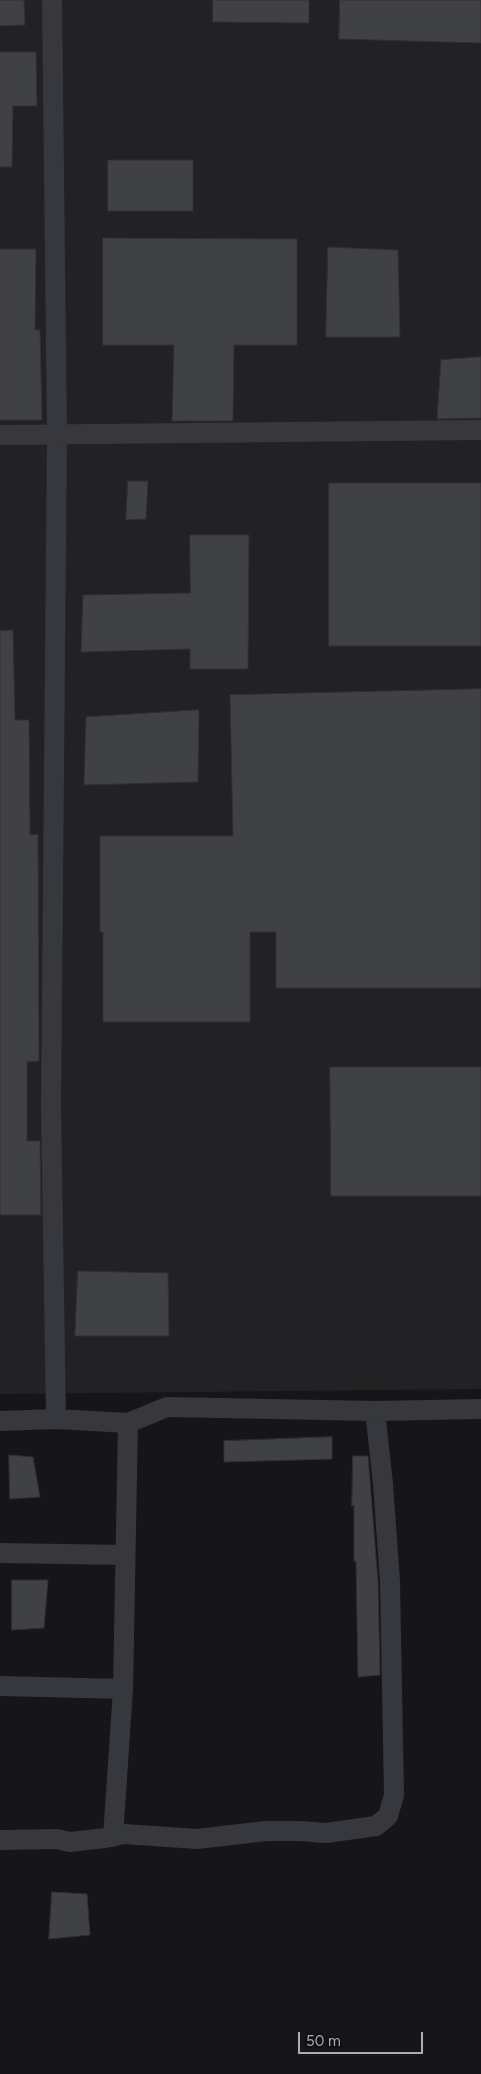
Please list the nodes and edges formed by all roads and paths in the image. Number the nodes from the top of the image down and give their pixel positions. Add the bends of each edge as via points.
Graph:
1 (52, 0) edge
2 (481, 430) edge
3 (57, 434) junction
4 (0, 435) edge
5 (481, 1409) edge
6 (375, 1411) junction
7 (56, 1419) junction
8 (0, 1421) edge
9 (128, 1423) junction
10 (0, 1553) edge
11 (125, 1555) junction
12 (0, 1686) edge
13 (123, 1689) junction
14 (113, 1837) junction
15 (0, 1840) edge

1 - 3 street
2 - 3 street
3 - 4 street
3 - 7 street via 51,1107
5 - 6 street
6 - 9 street via 167,1407
6 - 14 street via 390,1581 394,1795 388,1816 376,1826 326,1833 266,1831 197,1839 124,1834
7 - 8 street
7 - 9 street
9 - 11 street
10 - 11 street
11 - 13 street
12 - 13 street
13 - 14 street
14 - 15 street via 70,1842

